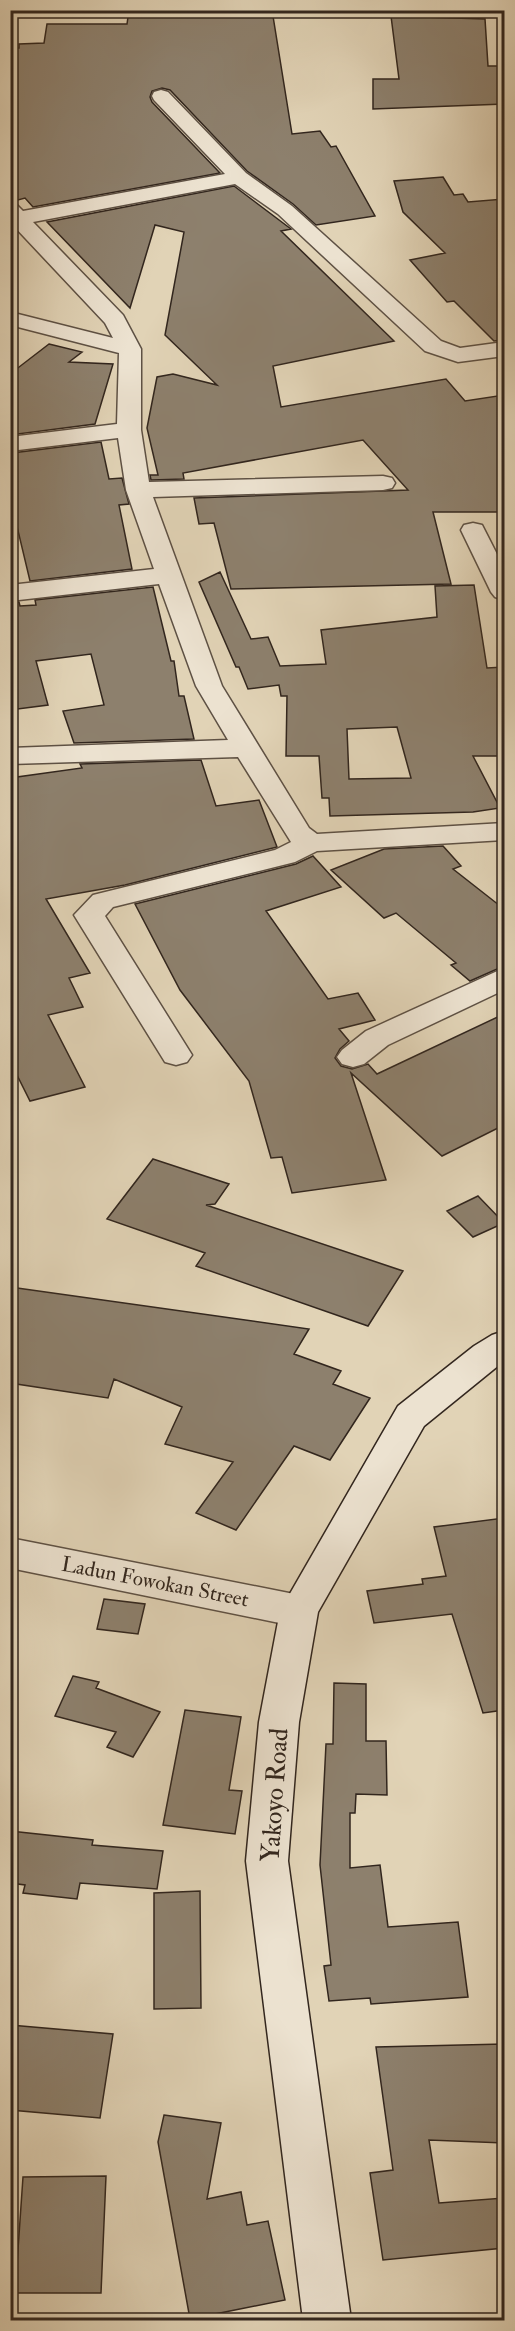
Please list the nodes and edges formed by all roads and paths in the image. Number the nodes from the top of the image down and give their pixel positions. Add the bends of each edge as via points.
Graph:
1 (161, 96) dead end
2 (239, 177) junction
3 (15, 213) edge
4 (10, 318) edge
5 (130, 349) junction
6 (504, 349) edge
7 (129, 430) junction
8 (10, 444) edge
9 (383, 483) dead end
10 (138, 490) junction
11 (473, 530) dead end
12 (170, 575) junction
13 (504, 592) edge
14 (10, 593) edge
15 (245, 748) junction
16 (10, 756) edge
17 (504, 831) edge
18 (311, 843) junction
19 (504, 978) edge
20 (176, 1055) dead end
21 (353, 1057) dead end
22 (504, 1344) edge
23 (10, 1553) edge
24 (298, 1611) junction
25 (327, 2320) edge

1 - 2 street
2 - 3 street
2 - 6 street via 285,210 434,346 458,355
3 - 5 street via 115,320
4 - 5 street
5 - 7 street
7 - 8 street
7 - 10 street
9 - 10 street
10 - 12 street
11 - 13 street
12 - 14 street
12 - 15 street via 209,686
15 - 16 street
15 - 18 street via 298,833
17 - 18 street
18 - 20 street via 285,856 103,901 89,915
19 - 21 street via 377,1038
22 - 24 street, Yakoyo Road via 411,1416
23 - 24 street, Ladun Fowokan Street
24 - 25 street, Yakoyo Road via 279,1722 267,1861

